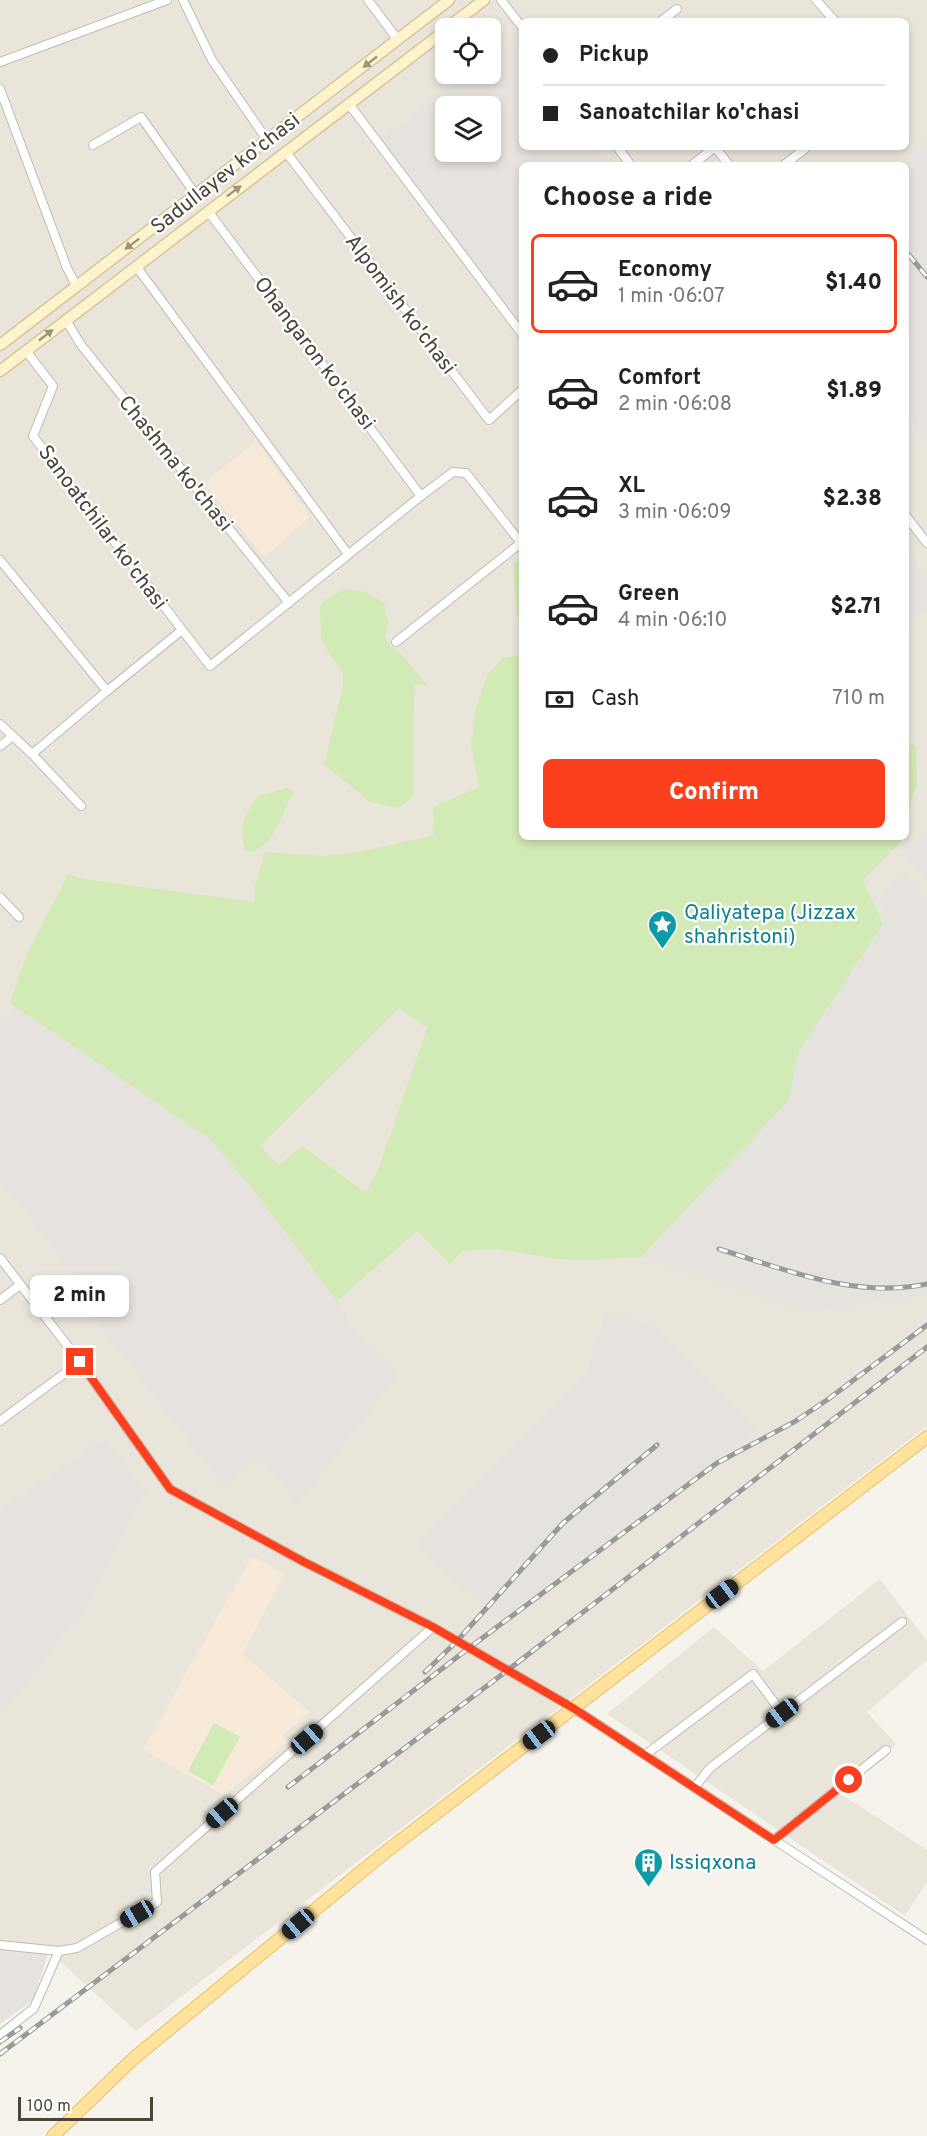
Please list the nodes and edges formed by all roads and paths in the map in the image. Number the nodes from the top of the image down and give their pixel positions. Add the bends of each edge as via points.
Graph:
1 (167, 0) edge
2 (183, 0) edge
3 (368, 0) edge
4 (449, 0) edge
5 (484, 0) edge
6 (501, 0) edge
7 (816, 0) edge
8 (677, 9) dead end
9 (460, 18) edge
10 (665, 18) edge
11 (832, 18) edge
12 (519, 23) edge
13 (435, 38) edge
14 (398, 40) junction
15 (0, 62) edge
16 (0, 89) edge
17 (349, 104) junction
18 (267, 140) junction
19 (93, 145) dead end
20 (619, 150) edge
21 (711, 150) edge
22 (717, 150) edge
23 (803, 150) edge
24 (286, 152) junction
25 (629, 162) edge
26 (696, 162) edge
27 (727, 162) edge
28 (788, 162) edge
29 (196, 195) junction
30 (208, 211) junction
31 (136, 266) junction
32 (77, 287) junction
33 (66, 320) junction
34 (519, 330) edge
35 (0, 345) edge
36 (26, 351) junction
37 (0, 371) edge
38 (519, 393) edge
39 (421, 495) junction
40 (909, 520) edge
41 (519, 539) edge
42 (927, 543) edge
43 (519, 544) edge
44 (348, 555) junction
45 (0, 560) edge
46 (289, 603) junction
47 (182, 630) junction
48 (396, 642) dead end
49 (107, 692) junction
50 (0, 724) edge
51 (13, 736) junction
52 (0, 747) edge
53 (32, 754) junction
54 (81, 806) dead end
55 (0, 897) edge
56 (19, 917) dead end
57 (0, 1258) edge
58 (20, 1285) junction
59 (0, 1300) edge
60 (80, 1362) junction
61 (0, 1421) edge
62 (927, 1437) edge
63 (902, 1622) dead end
64 (433, 1627) junction
65 (573, 1708) junction
66 (782, 1713) junction
67 (886, 1750) dead end
68 (645, 1755) junction
69 (694, 1788) junction
70 (774, 1840) junction
71 (927, 1940) edge
72 (0, 1945) edge
73 (59, 1951) junction
74 (0, 2035) edge
75 (53, 2136) edge

1 - 15 street
2 - 18 street via 212,60
3 - 14 street
4 - 14 main road, Sadullayev ko'chasi
5 - 9 main road, Sadullayev ko'chasi
6 - 12 street
7 - 11 street
8 - 10 street
13 - 17 main road, Sadullayev ko'chasi
14 -> 18 main road, Sadullayev ko'chasi
16 - 32 street
17 - 24 main road, Sadullayev ko'chasi
17 - 34 street
18 - 29 main road, Sadullayev ko'chasi
19 - 29 street via 141,117
20 - 25 street
21 - 26 street
22 - 27 street
23 - 28 street
30 -> 24 main road, Sadullayev ko'chasi
24 - 38 street, Alpomish ko'chasi via 489,420
29 -> 32 main road, Sadullayev ko'chasi
30 - 31 main road, Sadullayev ko'chasi
30 - 39 street, Ohangaron ko'chasi
31 - 33 main road, Sadullayev ko'chasi
31 - 44 street
32 - 35 main road, Sadullayev ko'chasi
36 -> 33 main road, Sadullayev ko'chasi
33 - 46 street, Chashma ko'chasi via 81,345
36 - 37 main road, Sadullayev ko'chasi
36 - 47 street, Sanoatchilar ko'chasi via 53,386 33,436
39 - 41 street via 453,472 466,473
39 - 44 street
40 - 42 street
43 - 48 street
44 - 46 street
45 - 49 street
46 - 47 street, Sanoatchilar ko'chasi via 210,666
47 - 49 street
49 - 53 street
50 - 51 street
51 - 52 street
51 - 53 street
53 - 54 street
55 - 56 street
57 - 58 street
58 - 59 street
58 - 60 street
60 - 61 street
60 - 64 street via 170,1489
62 - 65 main road
63 - 66 street
64 - 65 street
64 - 73 street via 155,1872 157,1902 77,1948
65 - 68 street
65 - 75 main road via 383,1854 134,2058
66 - 68 street via 753,1674
66 - 69 street via 710,1768
67 - 70 street
68 - 69 street
69 - 70 street
70 - 71 street
72 - 73 street
73 - 74 street via 34,2008

